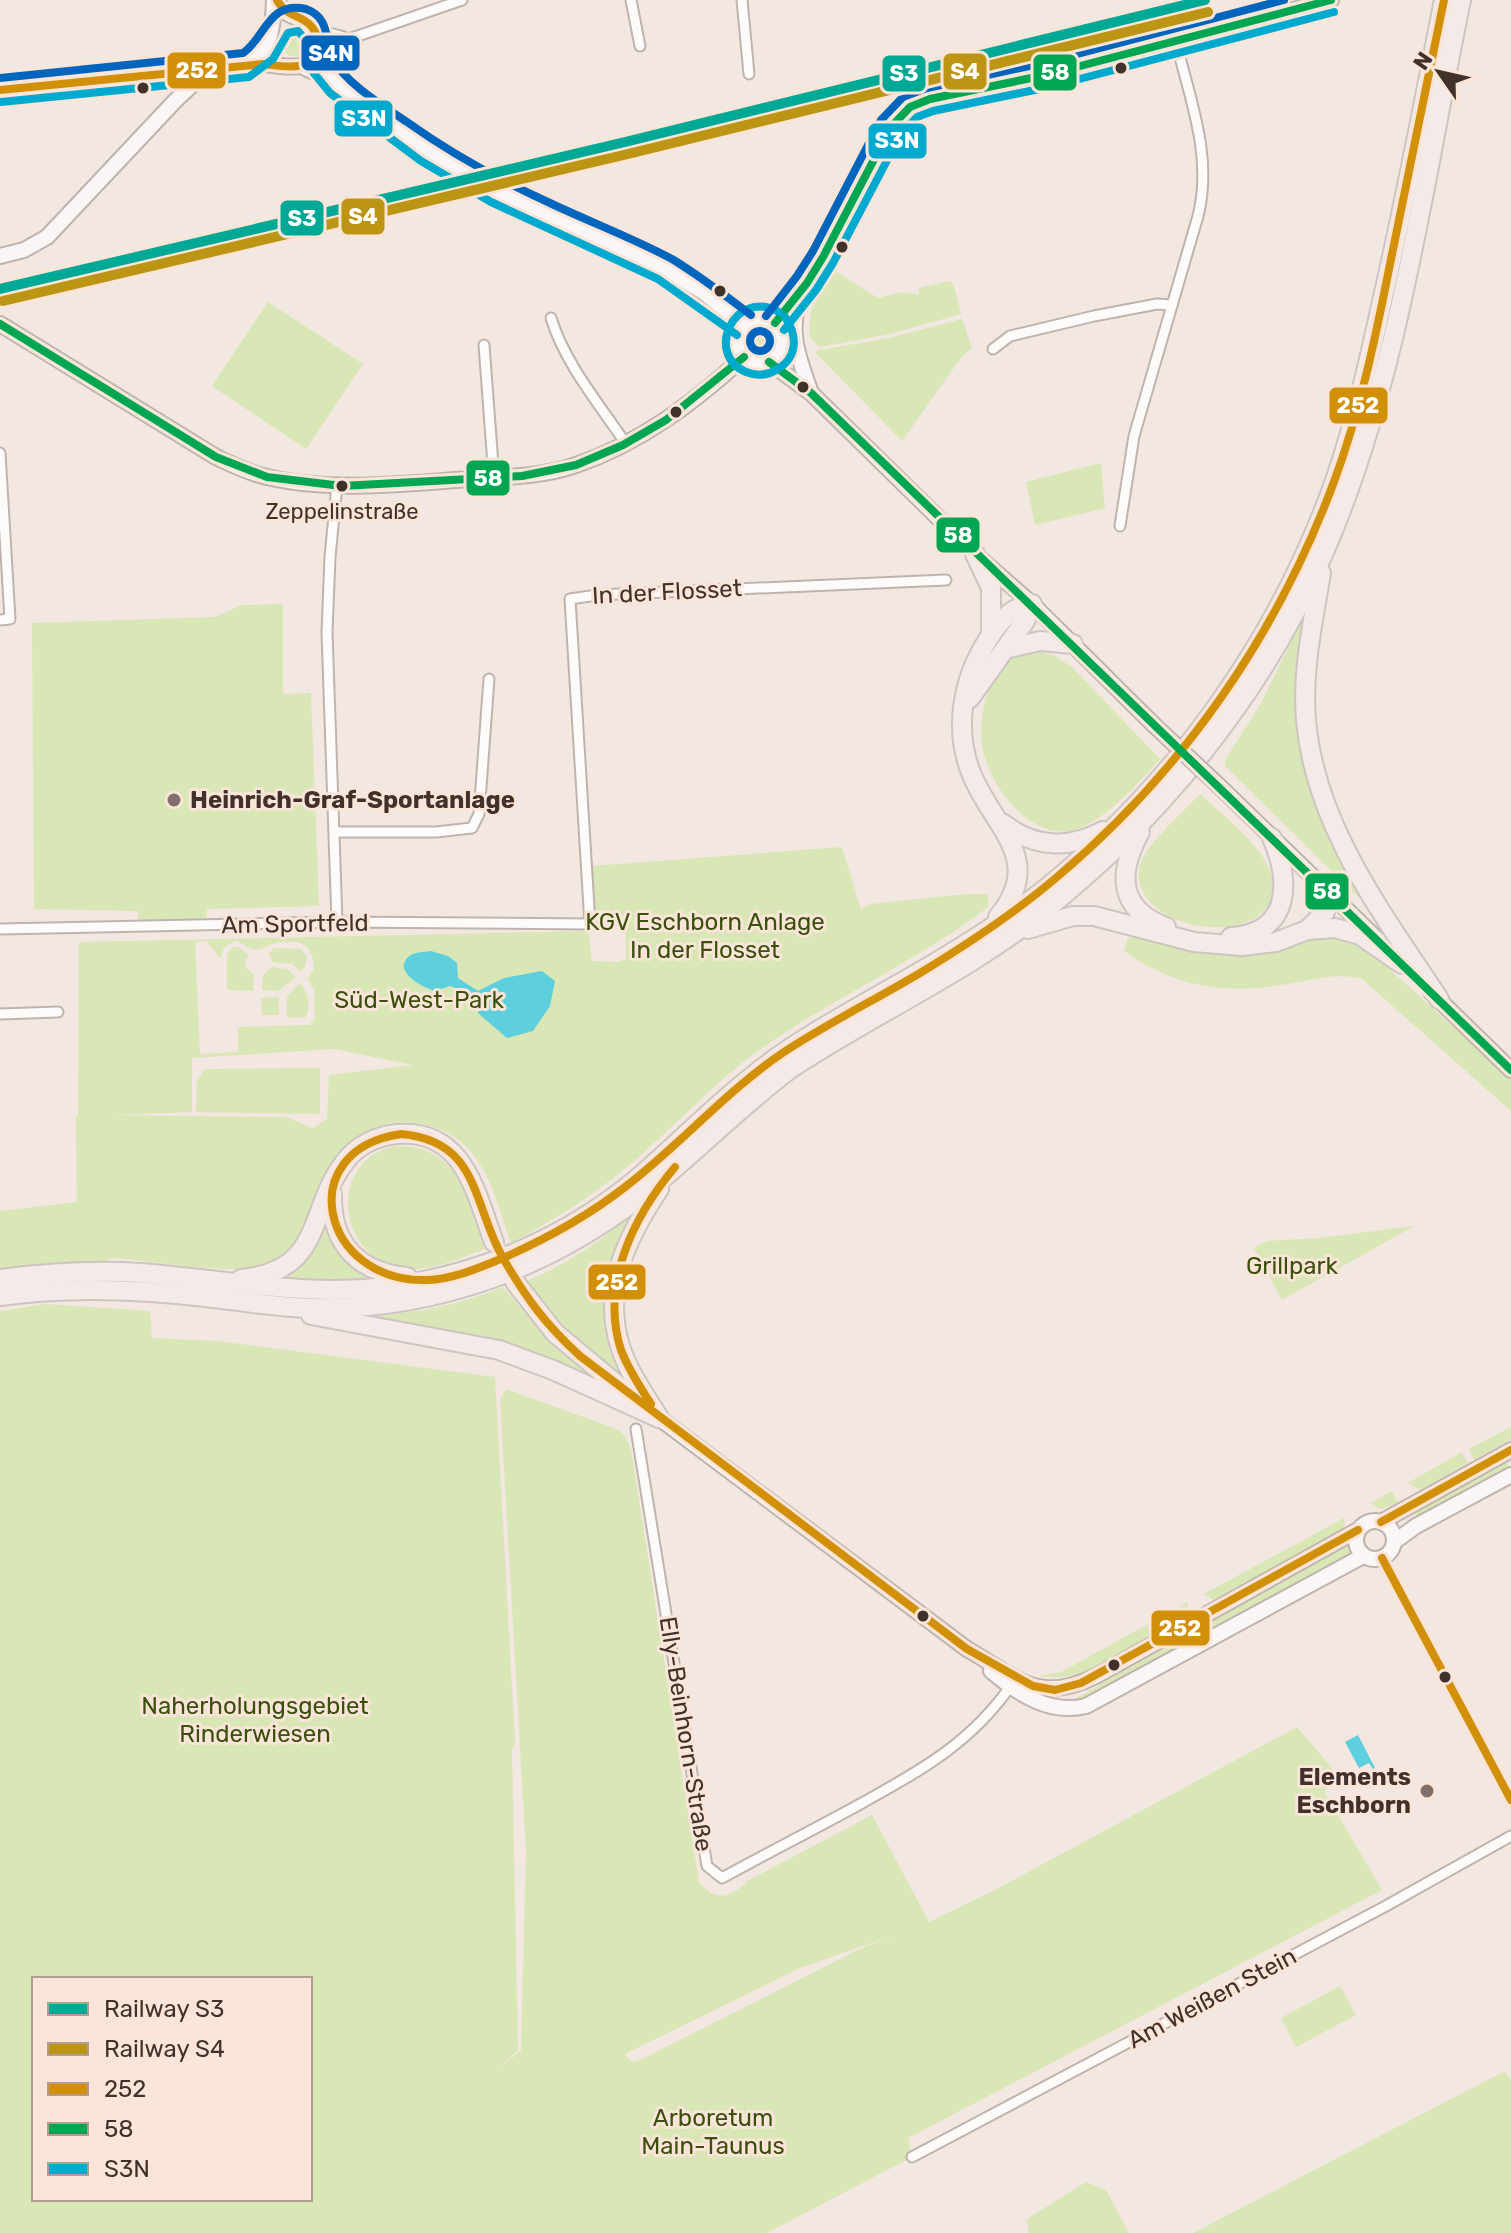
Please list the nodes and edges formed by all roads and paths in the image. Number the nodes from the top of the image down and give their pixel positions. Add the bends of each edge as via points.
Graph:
1 (276, 0) edge
2 (462, 0) edge
3 (631, 0) edge
4 (742, 0) edge
5 (1331, 0) edge
6 (1444, 0) edge
7 (1461, 0) edge
8 (295, 19) junction
9 (312, 28) junction
10 (271, 37) junction
11 (347, 38) junction
12 (1176, 42) junction
13 (640, 46) dead end
14 (316, 51) junction
15 (247, 65) junction
16 (282, 65) junction
17 (301, 66) junction
18 (208, 70) junction
19 (176, 73) junction
20 (749, 74) dead end
21 (333, 81) junction
22 (0, 90) edge
23 (175, 101) junction
24 (0, 256) edge
25 (807, 283) junction
26 (1172, 305) junction
27 (551, 318) dead end
28 (775, 323) junction
29 (0, 324) edge
30 (744, 325) junction
31 (484, 345) dead end
32 (993, 349) dead end
33 (781, 351) junction
34 (744, 357) junction
35 (769, 362) junction
36 (811, 393) junction
37 (626, 444) junction
38 (0, 453) edge
39 (494, 478) junction
40 (337, 485) junction
41 (1120, 526) dead end
42 (1325, 551) junction
43 (975, 554) junction
44 (946, 580) dead end
45 (1032, 604) junction
46 (5, 620) edge
47 (991, 634) junction
48 (1073, 644) junction
49 (1005, 649) junction
50 (489, 679) dead end
51 (963, 713) junction
52 (1150, 815) junction
53 (1000, 820) junction
54 (1119, 823) junction
55 (335, 832) junction
56 (1272, 838) junction
57 (1329, 893) junction
58 (337, 922) junction
59 (590, 924) joint
60 (0, 929) edge
61 (1307, 930) junction
62 (1014, 934) junction
63 (979, 936) junction
64 (1402, 964) junction
65 (1439, 999) junction
66 (58, 1012) dead end
67 (0, 1014) edge
68 (1511, 1070) edge
69 (672, 1170) junction
70 (333, 1183) junction
71 (494, 1242) dead end
72 (0, 1279) edge
73 (431, 1280) junction
74 (215, 1281) junction
75 (515, 1282) dead end
76 (0, 1296) edge
77 (261, 1304) junction
78 (659, 1418) junction
79 (636, 1429) dead end
80 (1511, 1450) edge
81 (1511, 1475) edge
82 (1381, 1522) junction
83 (1358, 1530) junction
84 (1394, 1542) junction
85 (1363, 1556) junction
86 (1382, 1558) junction
87 (1013, 1682) junction
88 (1511, 1800) edge
89 (1511, 1836) edge
90 (912, 2157) dead end

1 - 8 street
1 - 10 street
2 - 11 street
3 - 13 street
4 - 20 street
5 - 12 street
6 - 54 highway via 1370,359 1335,480 1286,595 1240,673 1196,736
7 - 42 highway via 1385,365
8 - 9 street
8 - 10 street via 280,23
9 - 11 street
9 - 14 street
10 - 15 street
10 - 16 street via 271,54
11 - 14 street
12 - 25 street via 910,107 873,156
12 - 26 street via 1200,139 1204,185
14 - 17 street
14 - 21 street
15 - 16 street
15 - 18 street
16 - 17 street
17 - 21 street
18 - 19 street
18 - 23 street
19 - 22 street
19 - 23 street via 181,84
21 - 30 street via 457,170 661,267
23 - 24 street via 47,237
25 - 28 street
25 - 36 street via 794,326
26 - 32 street via 1010,336
26 - 41 street via 1134,436
27 - 37 street via 578,373
28 - 30 street via 755,318
28 - 33 street via 782,336
29 - 40 street via 205,452 269,478
30 - 34 street via 737,341
31 - 39 street
33 - 35 street
33 - 36 street
34 - 35 street
34 - 37 street via 675,415
35 - 36 street
36 - 43 street
37 - 39 street via 575,466
38 - 46 street
39 - 40 street
40 - 55 street via 327,632
42 - 52 highway via 1253,682 1209,746
42 - 65 highway via 1306,693 1317,777 1338,836 1367,889
43 - 45 street
43 - 47 highway via 991,588
44 - 59 street, In der Flosset via 570,599
45 - 47 highway via 1008,614
45 - 48 street
45 - 49 highway
47 - 51 highway via 969,678
48 - 49 highway via 1040,641
48 - 56 street, bridge
49 - 51 highway
50 - 55 street via 479,814 472,828
51 - 53 highway via 970,771
52 - 56 highway via 1128,856 1126,892 1139,911 1161,926 1209,937 1255,932 1280,908 1284,870
52 - 62 highway
53 - 54 highway via 1024,836 1059,845
53 - 63 highway via 1012,842 1018,881 1008,905
54 - 63 highway via 1039,894
55 - 58 street
56 - 57 street
57 - 61 highway via 1325,912
57 - 64 street
58 - 59 street, Am Sportfeld
58 - 60 street, Am Sportfeld
61 - 62 highway via 1267,943 1222,946 1083,915
61 - 64 highway via 1347,931
62 - 69 highway via 790,1069
63 - 73 highway via 780,1055 644,1172 581,1218 494,1261
64 - 65 street
65 - 68 street
66 - 67 street
69 - 77 highway via 590,1232 478,1284 390,1304
69 - 78 highway via 633,1229 615,1282 620,1347
70 - 71 highway via 347,1159 370,1141 398,1134 427,1137 464,1166
70 - 73 highway via 337,1229 358,1260 384,1275
70 - 74 highway via 307,1243 283,1267 253,1278
72 - 74 highway via 107,1272
73 - 74 highway via 339,1291
75 - 78 highway via 567,1345
76 - 77 highway via 103,1289
77 - 78 highway via 499,1350
78 - 87 street
79 - 87 street, Elly-Beinhorn-Straße via 712,1872 722,1878 929,1766 964,1738
80 - 82 street
81 - 84 street
82 - 83 street
82 - 84 street
83 - 85 street via 1356,1546
83 - 87 street via 1081,1683 1047,1690
84 - 86 street
85 - 86 street
85 - 87 street via 1086,1706 1048,1706
86 - 88 street
89 - 90 street, Am Weißen Stein

